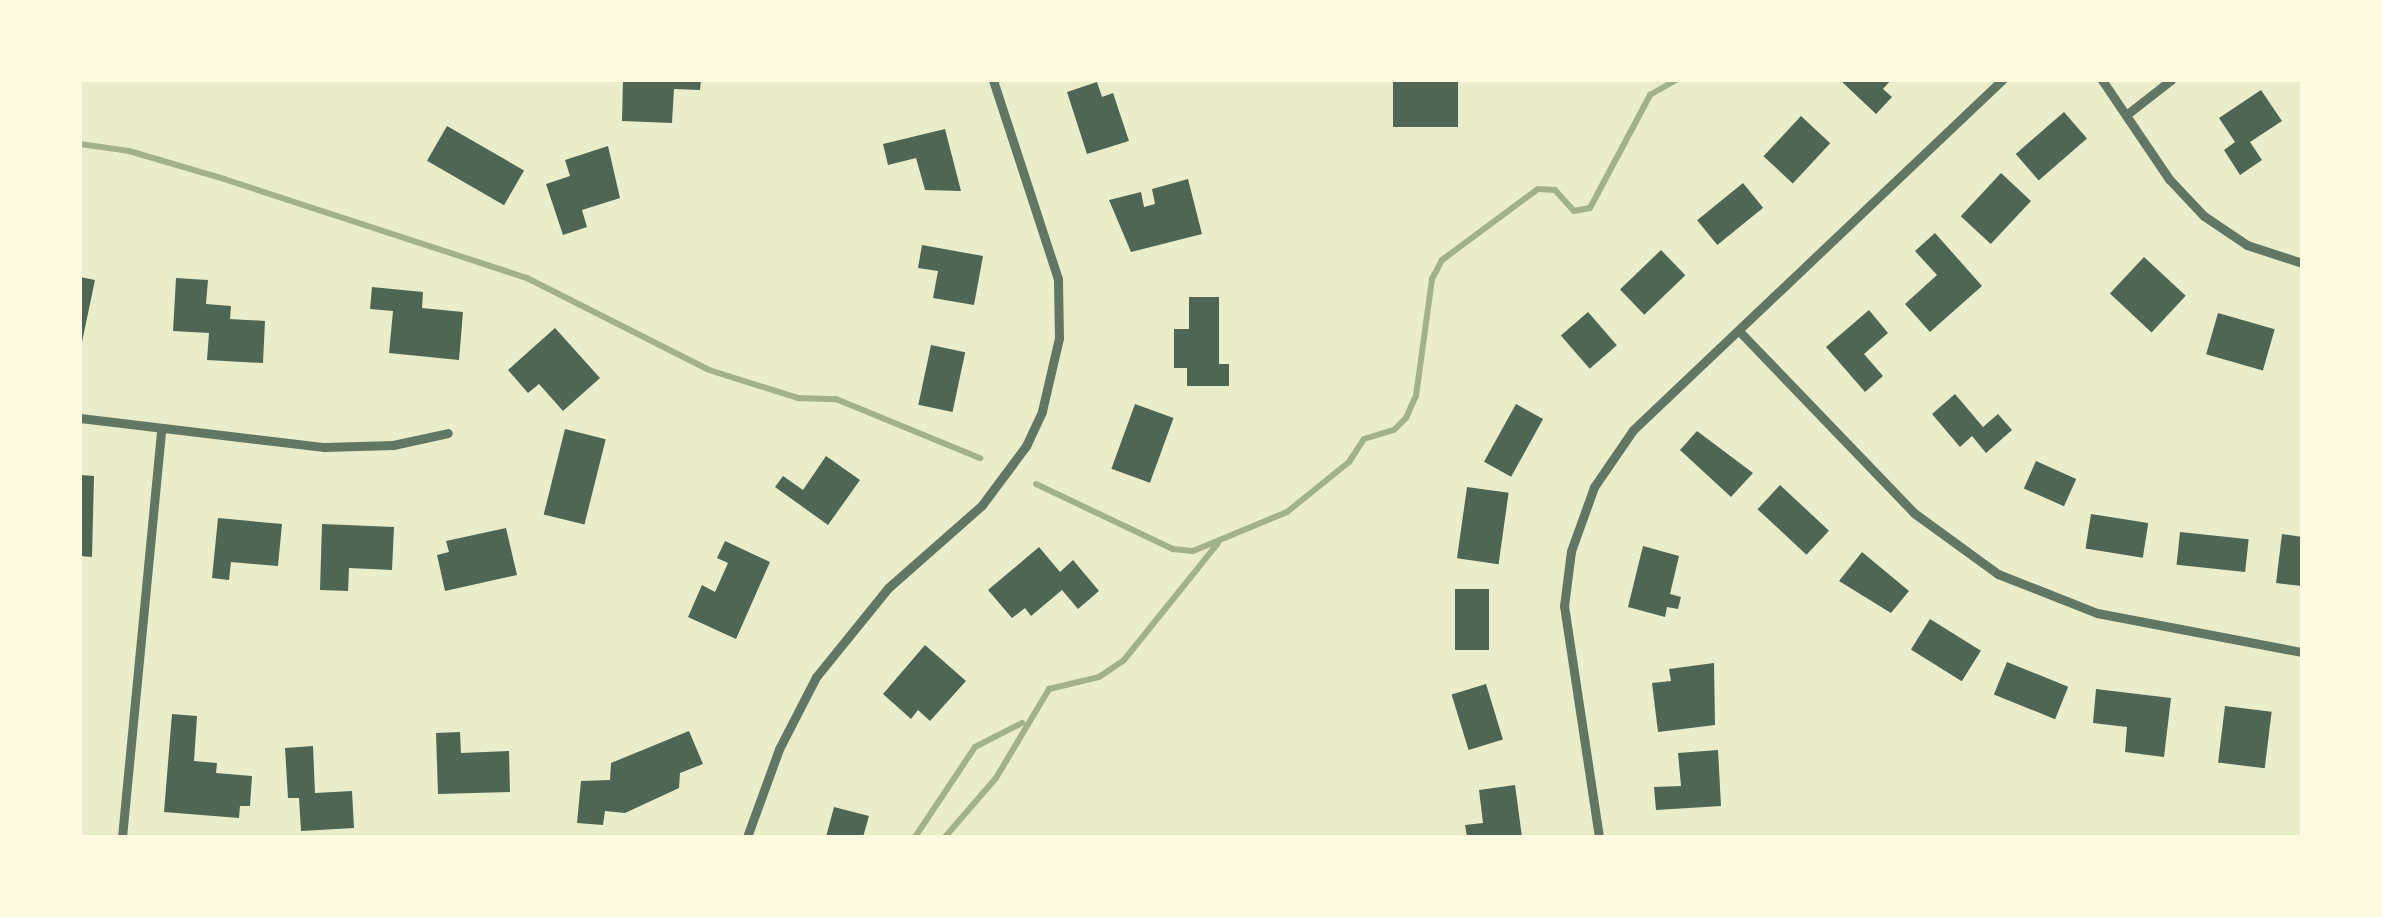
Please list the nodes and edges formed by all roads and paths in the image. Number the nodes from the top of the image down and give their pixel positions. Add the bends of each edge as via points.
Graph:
1 (993, 80) edge
2 (2002, 80) edge
3 (2102, 80) edge
4 (2172, 80) edge
5 (2126, 115) junction
6 (2302, 263) edge
7 (1739, 330) junction
8 (80, 418) edge
9 (162, 433) junction
10 (448, 433) dead end
11 (2302, 652) edge
12 (122, 837) edge
13 (747, 837) edge
14 (1599, 837) edge

1 - 13 street via 1058,280 1058,338 1042,410 1026,446 982,505 888,588 816,677 779,749
2 - 7 street
3 - 5 street
4 - 5 street
5 - 6 street via 2204,216 2247,244
7 - 11 street via 1914,513 1998,574 2096,614
7 - 14 street via 1608,463 1570,551 1566,634
8 - 9 street
9 - 10 street via 324,447 393,445
9 - 12 street

